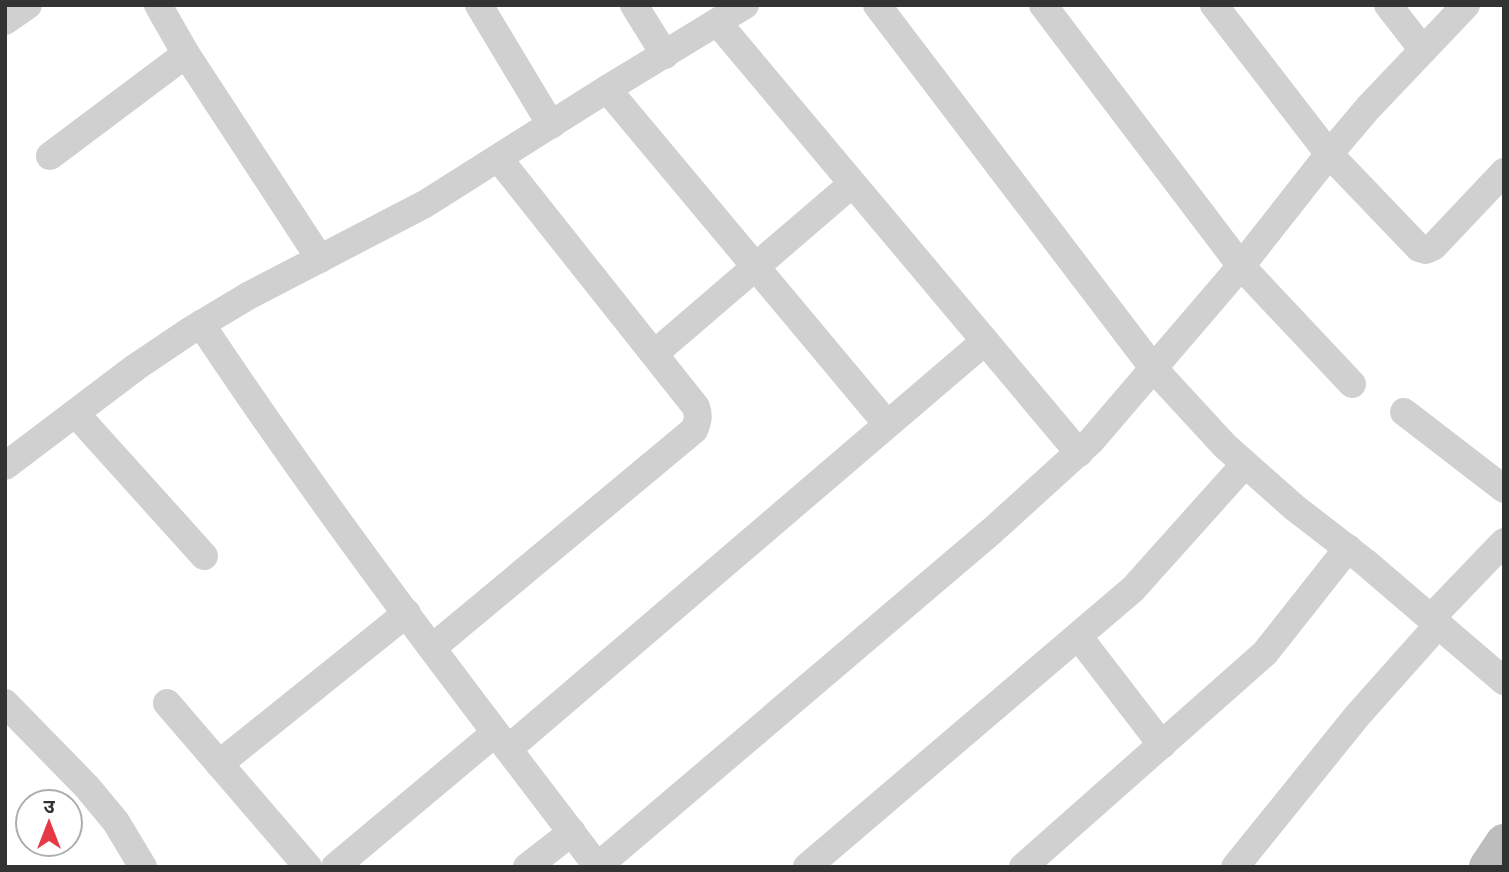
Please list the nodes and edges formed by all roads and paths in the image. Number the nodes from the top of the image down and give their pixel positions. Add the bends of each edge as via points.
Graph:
1 (28, 5) edge
2 (159, 5) edge
3 (479, 5) edge
4 (634, 5) edge
5 (745, 5) edge
6 (877, 5) edge
7 (1043, 5) edge
8 (1214, 5) edge
9 (1388, 5) edge
10 (1466, 5) edge
11 (5, 21) edge
12 (718, 23) junction
13 (1423, 50) junction
14 (186, 54) junction
15 (664, 55) junction
16 (607, 89) junction
17 (551, 125) junction
18 (1329, 154) junction
19 (50, 156) dead end
20 (499, 159) junction
21 (1504, 172) edge
22 (852, 184) junction
23 (320, 259) junction
24 (1241, 266) junction
25 (756, 267) junction
26 (201, 324) junction
27 (984, 342) junction
28 (654, 354) junction
29 (1154, 369) junction
30 (1352, 384) dead end
31 (1404, 412) dead end
32 (76, 414) junction
33 (887, 424) junction
34 (1079, 453) junction
35 (1245, 464) junction
36 (5, 466) edge
37 (1504, 489) edge
38 (1504, 542) edge
39 (1348, 548) junction
40 (204, 556) dead end
41 (407, 613) junction
42 (1435, 622) junction
43 (1078, 636) junction
44 (432, 648) junction
45 (1504, 681) edge
46 (5, 703) edge
47 (167, 703) dead end
48 (502, 741) junction
49 (1163, 745) junction
50 (219, 764) junction
51 (572, 832) junction
52 (1504, 843) edge
53 (143, 867) edge
54 (308, 867) edge
55 (335, 867) edge
56 (527, 867) edge
57 (598, 867) edge
58 (807, 867) edge
59 (1023, 867) edge
60 (1235, 867) edge
61 (1488, 867) edge

1 - 11 street
2 - 14 street
3 - 17 street
4 - 15 street
5 - 12 street
6 - 29 street
7 - 24 street
8 - 18 street
9 - 13 street
10 - 13 street
12 - 15 street
12 - 22 street
13 - 18 street
14 - 19 street
14 - 23 street
15 - 16 street
16 - 17 street
16 - 25 street
17 - 20 street
18 - 21 street via 1413,244 1426,250 1441,240
18 - 24 street
20 - 23 street
20 - 28 street
22 - 25 street
22 - 27 street
23 - 26 street
24 - 29 street
24 - 30 street
25 - 28 street
25 - 33 street
26 - 32 street
26 - 41 street
27 - 33 street
27 - 34 street
28 - 44 street via 696,407 699,414 694,430
29 - 34 street
29 - 35 street
31 - 37 street
32 - 36 street
32 - 40 street
33 - 48 street
34 - 57 street
35 - 39 street
35 - 43 street via 1152,570
38 - 42 street
39 - 42 street
39 - 49 street via 1265,653
41 - 44 street
41 - 50 street
42 - 45 street
42 - 60 street
43 - 49 street
43 - 58 street
44 - 48 street
46 - 53 street via 87,787 116,822
47 - 50 street
48 - 51 street
48 - 55 street
49 - 59 street
50 - 54 street
51 - 56 street
51 - 57 street
52 - 61 street

